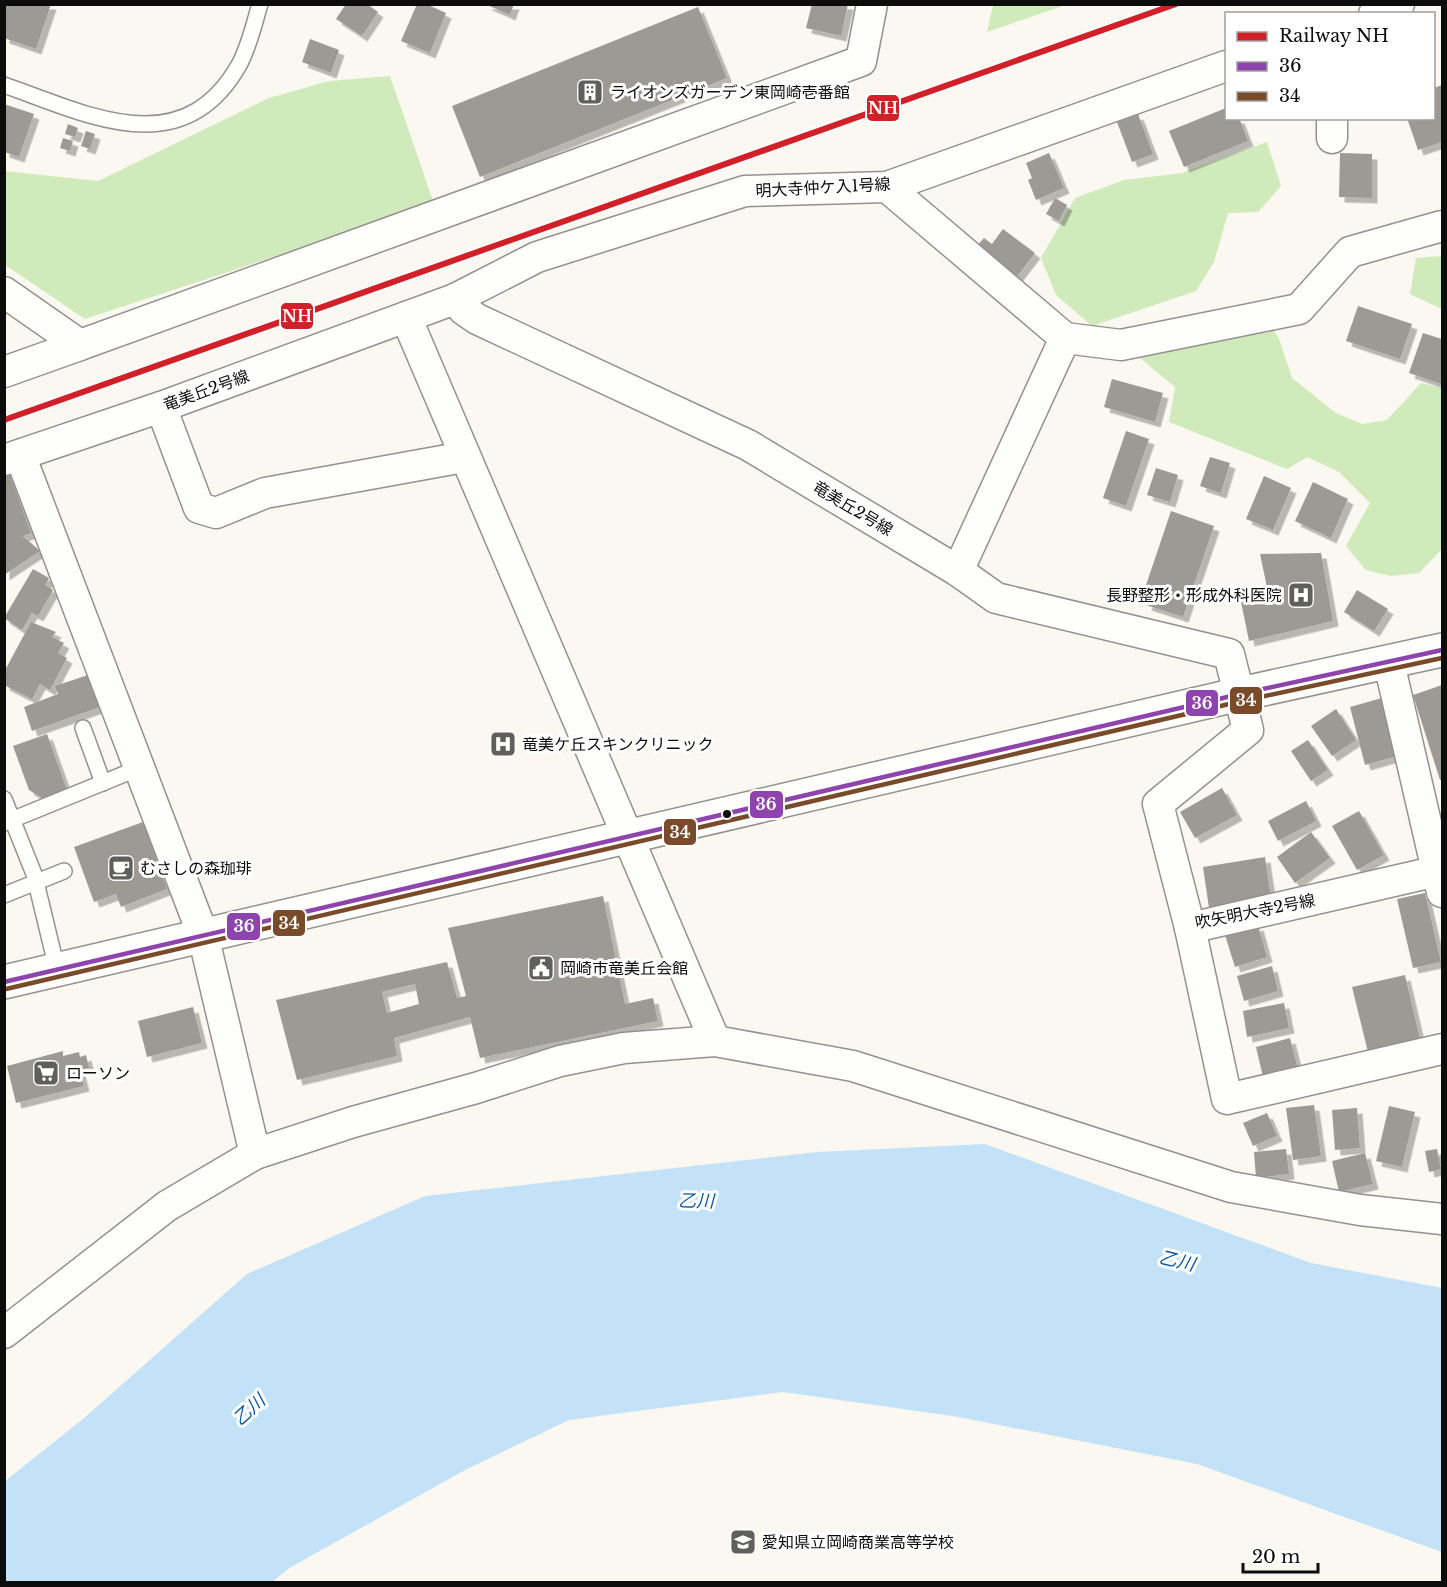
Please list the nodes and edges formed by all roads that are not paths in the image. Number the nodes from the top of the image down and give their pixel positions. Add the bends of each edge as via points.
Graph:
1 (260, 4) edge
2 (872, 4) edge
3 (1400, 4) edge
4 (1379, 12) edge
5 (1225, 67) edge
6 (4, 85) edge
7 (887, 187) junction
8 (1443, 225) edge
9 (4, 292) edge
10 (455, 299) junction
11 (406, 317) junction
12 (1065, 338) junction
13 (80, 345) junction
14 (4, 372) edge
15 (160, 407) junction
16 (12, 457) edge
17 (464, 457) junction
18 (958, 571) junction
19 (1443, 650) edge
20 (1389, 663) junction
21 (1240, 694) junction
22 (82, 728) dead end
23 (139, 768) junction
24 (103, 783) junction
25 (4, 799) edge
26 (9, 821) edge
27 (627, 838) junction
28 (63, 871) dead end
29 (1441, 878) edge
30 (36, 882) junction
31 (4, 895) edge
32 (1190, 927) junction
33 (203, 935) junction
34 (57, 969) junction
35 (4, 982) edge
36 (715, 1041) junction
37 (1443, 1049) edge
38 (255, 1154) junction
39 (1443, 1219) edge
40 (6, 1323) edge

1 - 6 lane via 240,64 213,101 177,120 139,126 104,120
2 - 13 street via 861,61
3 - 4 street
5 - 7 street, 明大寺仲ケ入1号線
7 - 10 street, 明大寺仲ケ入1号線 via 745,191 537,257
7 - 12 street
8 - 12 street via 1350,252 1299,309 1121,345
9 - 13 street
10 - 11 street, 明大寺仲ケ入1号線
10 - 18 street, 竜美丘2号線 via 477,319 748,445
11 - 15 street, 竜美丘2号線
11 - 17 street
12 - 18 street
13 - 14 street
15 - 16 street, 竜美丘2号線
15 - 17 street via 199,508 207,512 216,513 266,493
16 - 23 street
17 - 27 street
18 - 21 street, 竜美丘2号線 via 996,598 1229,654
19 - 20 street
20 - 21 street
20 - 29 street
21 - 27 street
21 - 32 street, 吹矢明大寺2号線 via 1248,730 1158,804
22 - 24 lane
23 - 24 lane
23 - 33 street
24 - 26 lane
25 - 26 lane
26 - 30 lane
27 - 33 street
27 - 36 street
28 - 30 lane
29 - 32 street, 吹矢明大寺2号線
30 - 31 lane
30 - 34 lane
32 - 37 street via 1227,1099
33 - 34 street
33 - 38 street
34 - 35 street
36 - 38 street via 624,1048 560,1061
36 - 39 street via 853,1066 1231,1187 1360,1210
38 - 40 street via 167,1206

